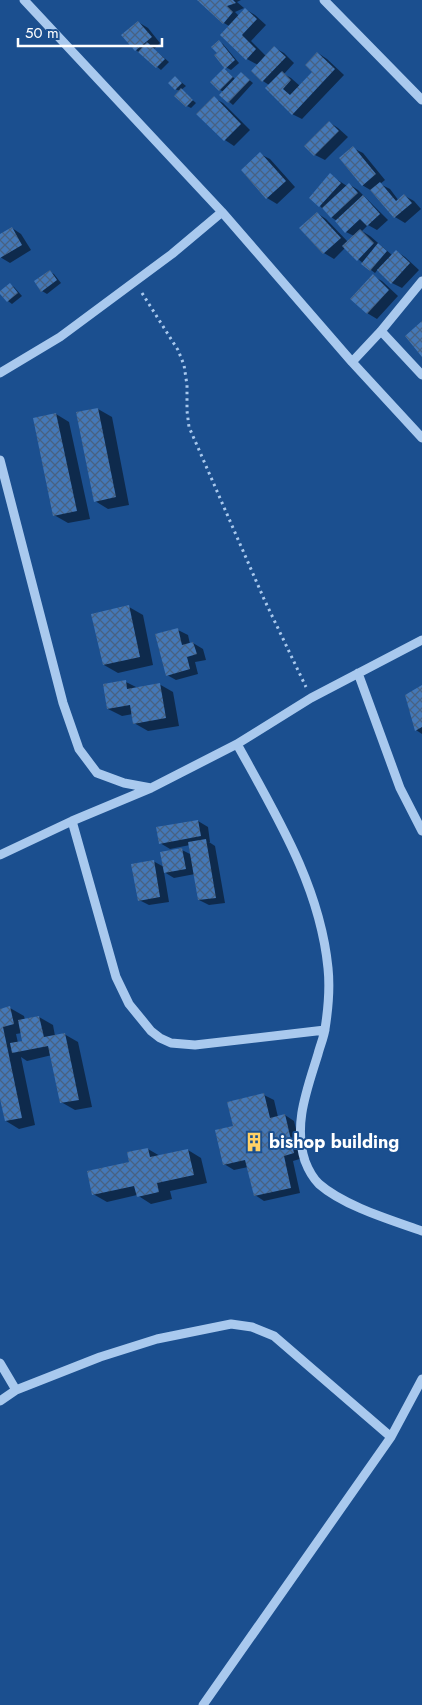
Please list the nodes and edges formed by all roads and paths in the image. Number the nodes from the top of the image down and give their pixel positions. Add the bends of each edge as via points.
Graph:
1 (24, 0) edge
2 (324, 0) edge
3 (422, 100) edge
4 (222, 212) junction
5 (422, 281) edge
6 (134, 282) junction
7 (381, 331) junction
8 (352, 362) junction
9 (0, 373) edge
10 (422, 375) edge
11 (422, 438) edge
12 (0, 460) edge
13 (422, 640) edge
14 (358, 673) junction
15 (311, 698) junction
16 (238, 744) junction
17 (151, 788) junction
18 (72, 821) junction
19 (422, 831) edge
20 (0, 855) edge
21 (325, 1030) junction
22 (422, 1231) edge
23 (0, 1363) edge
24 (422, 1379) edge
25 (16, 1390) junction
26 (0, 1401) edge
27 (391, 1437) junction
28 (203, 1705) edge

1 - 4 street
2 - 3 street
4 - 6 street
4 - 8 street
5 - 7 street
6 - 9 street via 60,338
6 - 15 path via 178,350 187,385 189,427
7 - 8 street
7 - 10 street
8 - 11 street
12 - 17 street via 63,703 79,750 97,773
13 - 14 street
14 - 15 street
14 - 19 street via 400,788
15 - 16 street
16 - 17 street
16 - 21 street via 302,867 315,903 328,968
17 - 18 street
18 - 20 street
18 - 21 street via 116,977 129,1004 151,1031 171,1043 195,1045
21 - 22 street via 299,1124 308,1169 318,1183 347,1201
23 - 25 street
24 - 27 street
25 - 26 street
25 - 27 street via 157,1339 230,1324 252,1327 274,1336
27 - 28 street

